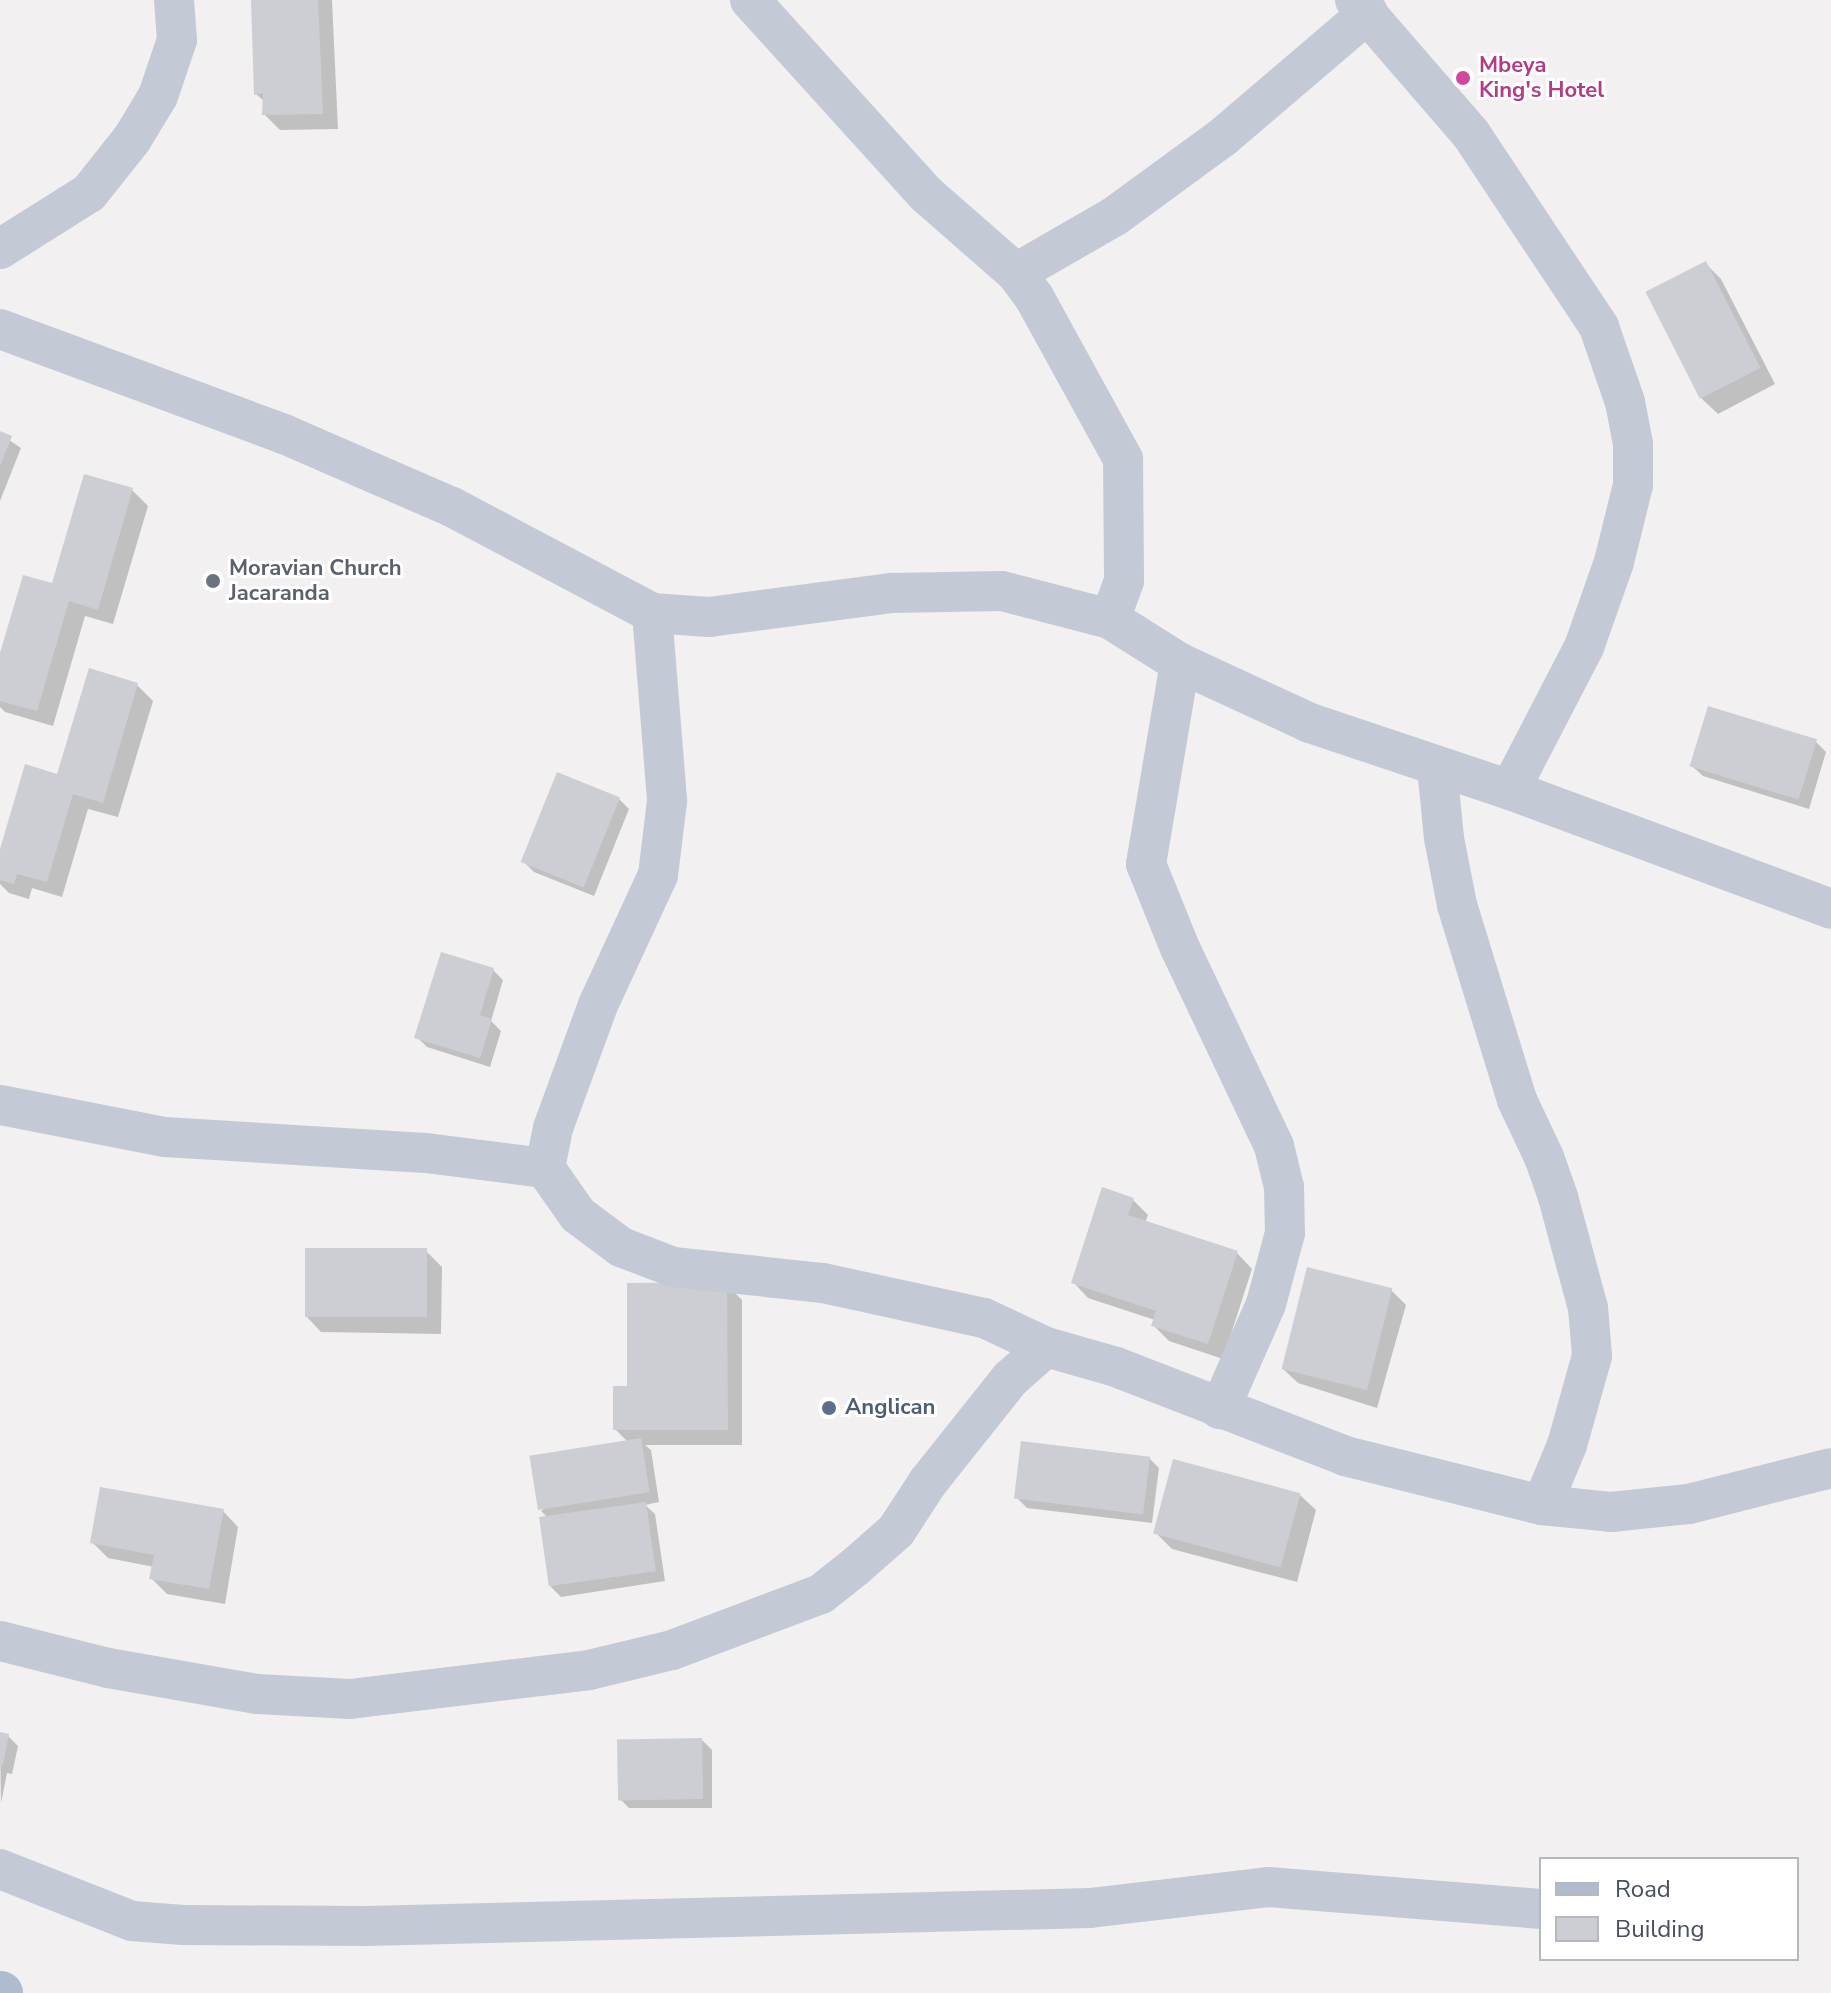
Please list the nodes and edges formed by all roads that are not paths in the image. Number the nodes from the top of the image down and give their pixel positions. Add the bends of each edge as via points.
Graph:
1 (174, 0) edge
2 (750, 0) edge
3 (1361, 6) edge
4 (0, 249) edge
5 (1016, 273) junction
6 (0, 329) edge
7 (652, 613) junction
8 (1110, 619) junction
9 (1180, 663) junction
10 (1437, 767) junction
11 (1510, 790) junction
12 (1831, 909) edge
13 (0, 1105) edge
14 (545, 1168) junction
15 (1046, 1347) junction
16 (1220, 1409) junction
17 (1831, 1468) edge
18 (1542, 1505) junction
19 (0, 1641) edge
20 (0, 1869) edge
21 (1539, 1909) edge

1 - 4 street via 177,40 158,96 132,139 89,193
2 - 5 street via 927,195
3 - 5 street via 1211,146 1115,216
3 - 11 street via 1471,134 1599,327 1625,402 1633,444 1633,485 1589,633
5 - 8 street via 1123,459 1124,581
6 - 7 street via 298,440 452,507
7 - 8 street via 709,617 892,593 1002,591
7 - 14 street via 667,801 658,875 598,1005 553,1128
8 - 9 street
9 - 10 street via 1310,723
9 - 16 street via 1146,864 1274,1146 1284,1187 1285,1233 1266,1304
10 - 11 street
10 - 18 street via 1457,905 1517,1100 1554,1183 1588,1308 1592,1356 1567,1445
11 - 12 street
13 - 14 street via 165,1137 426,1153
14 - 15 street via 578,1215 621,1247 673,1267 823,1283 895,1298 984,1318
15 - 16 street via 1116,1367
15 - 19 street via 1010,1379 896,1531 855,1567 821,1594 672,1650 589,1670 350,1699 257,1694 108,1668
16 - 18 street via 1345,1456
17 - 18 street via 1689,1504 1611,1512
20 - 21 street via 132,1921 183,1925 366,1926 1090,1908 1268,1887

